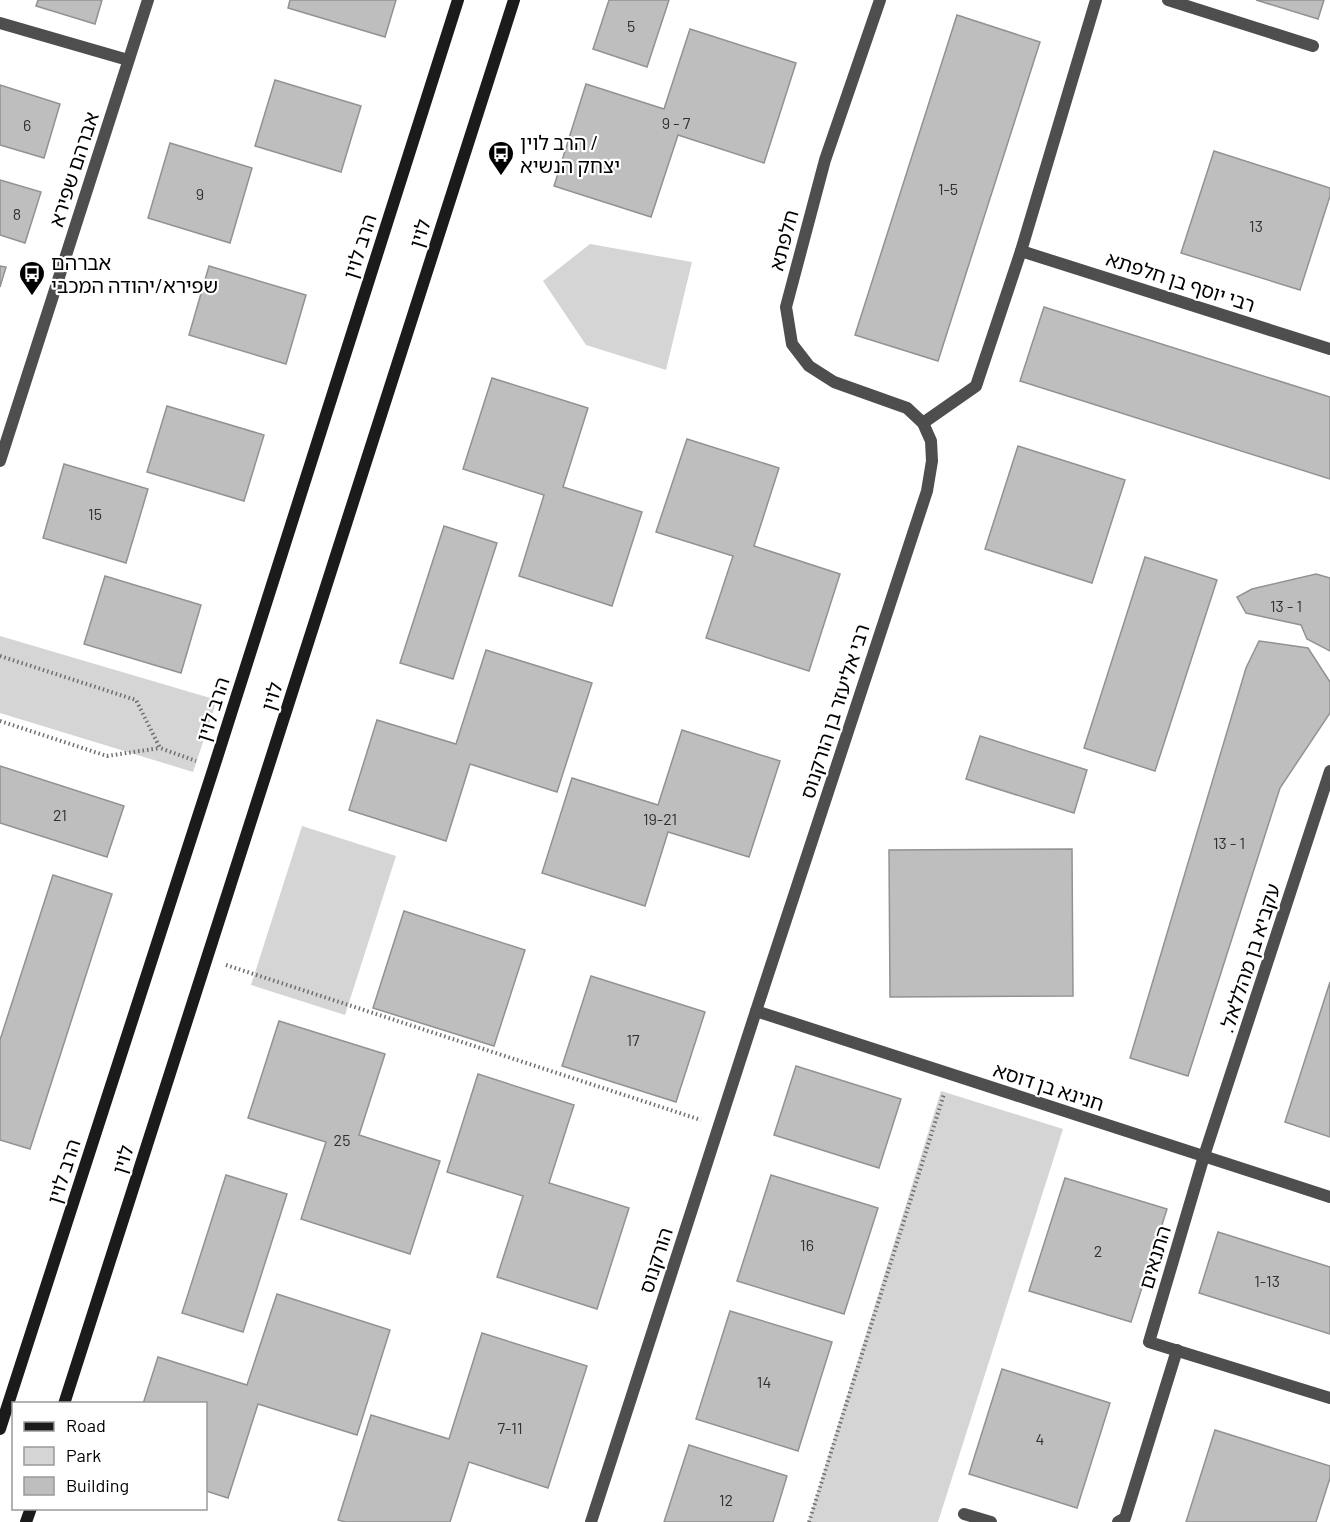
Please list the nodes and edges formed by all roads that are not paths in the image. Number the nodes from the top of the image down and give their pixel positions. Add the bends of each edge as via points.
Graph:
1 (148, 0) edge
2 (458, 0) edge
3 (514, 0) edge
4 (880, 0) edge
5 (1096, 0) edge
6 (1168, 0) edge
7 (0, 23) edge
8 (1313, 46) dead end
9 (128, 60) junction
10 (1021, 251) junction
11 (1330, 349) edge
12 (923, 423) junction
13 (0, 461) edge
14 (1330, 771) edge
15 (756, 1011) junction
16 (1204, 1156) junction
17 (1330, 1197) edge
18 (1177, 1350) junction
19 (1330, 1398) edge
20 (65, 1402) edge
21 (0, 1429) edge
22 (964, 1514) dead end
23 (591, 1522) edge
24 (991, 1522) edge
25 (1118, 1522) edge

1 - 9 street, אברהם שפירא
2 - 21 main road, הרב לוין
3 - 20 main road, לוין
4 - 12 street, חלפתא via 825,160 786,307 792,344 809,366 834,382 907,408
5 - 10 street
6 - 8 street
7 - 9 street
9 - 13 street, אברהם שפירא
10 - 11 street, רבי יוסף בן חלפתא
10 - 12 street via 976,386
12 - 15 street, רבי אליעזר בן הורקנוס via 931,441 927,491
14 - 16 street, .עקביא בן מהללאל
15 - 16 street, חנינא בן דוסא
15 - 23 street, הורקנוס
16 - 17 street, חנינא בן דוסא
16 - 18 street, התנאים via 1149,1341
18 - 19 street, התנאים
18 - 25 street via 1125,1518
22 - 24 street

